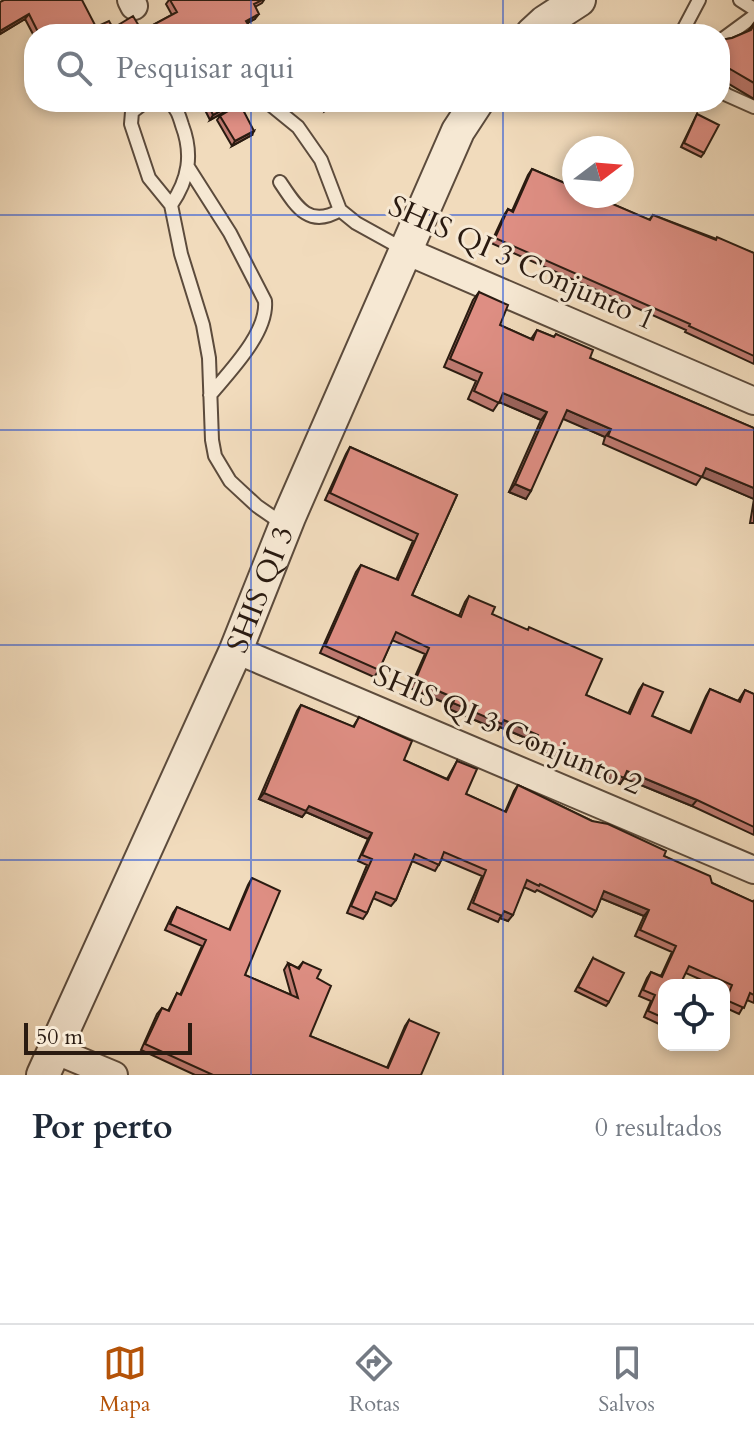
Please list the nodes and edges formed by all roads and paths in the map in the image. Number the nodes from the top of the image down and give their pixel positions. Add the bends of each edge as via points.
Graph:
1 (579, 0) edge
2 (699, 0) edge
3 (740, 0) edge
4 (754, 9) edge
5 (754, 16) edge
6 (543, 24) edge
7 (686, 24) edge
8 (730, 34) edge
9 (730, 96) edge
10 (754, 107) edge
11 (132, 112) edge
12 (178, 112) edge
13 (280, 112) edge
14 (470, 112) edge
15 (188, 167) junction
16 (280, 182) dead end
17 (171, 205) junction
18 (340, 210) junction
19 (406, 251) junction
20 (210, 395) junction
21 (754, 401) edge
22 (285, 525) junction
23 (236, 650) junction
24 (754, 870) edge
25 (49, 1062) edge
26 (114, 1075) edge

1 - 6 street
2 - 7 lane
3 - 4 lane
5 - 8 lane
9 - 10 lane
11 - 17 lane via 149,178
12 - 15 lane via 188,141
13 - 18 lane, SHIS QI 3 Conjunto 1 via 298,127 321,160
14 - 19 street, SHIS QI 3
15 - 17 lane
15 - 20 lane via 230,233 266,311 242,358
16 - 18 lane via 302,212 327,218
17 - 20 lane via 203,325
18 - 19 lane, SHIS QI 3 Conjunto 1
19 - 21 street, SHIS QI 3 Conjunto 1
19 - 22 street, SHIS QI 3
20 - 22 lane via 212,440 222,470 257,506
22 - 23 street, SHIS QI 3
23 - 24 street, SHIS QI 3 Conjunto 2
23 - 25 street, SHIS QI 3
25 - 26 street

